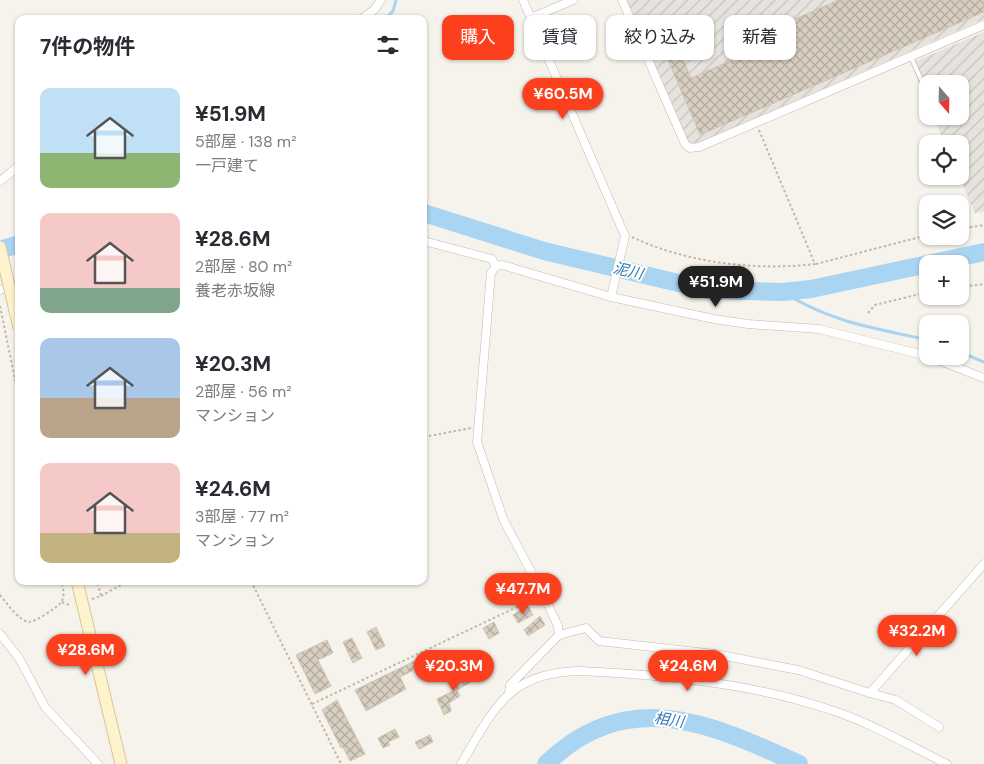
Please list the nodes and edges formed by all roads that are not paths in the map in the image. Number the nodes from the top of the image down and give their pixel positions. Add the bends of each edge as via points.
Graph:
1 (381, 0) edge
2 (524, 0) edge
3 (573, 0) edge
4 (622, 0) edge
5 (367, 15) edge
6 (530, 15) edge
7 (538, 15) edge
8 (984, 25) edge
9 (911, 56) junction
10 (549, 60) edge
11 (919, 75) edge
12 (15, 169) edge
13 (0, 181) edge
14 (427, 242) edge
15 (0, 247) edge
16 (496, 266) junction
17 (15, 285) edge
18 (0, 290) edge
19 (612, 294) junction
20 (15, 311) edge
21 (919, 354) edge
22 (951, 365) edge
23 (984, 378) edge
24 (984, 564) edge
25 (977, 572) junction
26 (984, 579) edge
27 (78, 585) edge
28 (0, 634) edge
29 (559, 635) junction
30 (509, 693) junction
31 (870, 693) junction
32 (939, 727) dead end
33 (98, 764) edge
34 (121, 764) edge
35 (461, 764) edge
36 (947, 764) edge

1 - 5 street
2 - 6 street
3 - 7 street
4 - 9 street via 685,144 690,148 699,147
8 - 9 street
9 - 11 lane
10 - 19 street via 624,238
12 - 13 street
14 - 16 street via 492,259
15 - 20 main road, bridge
16 - 19 street
16 - 29 street via 491,273 477,442 504,521 543,594
17 - 18 street
19 - 21 street via 714,319 819,329
22 - 23 street
24 - 25 street
25 - 26 street
25 - 31 street
27 - 34 main road
28 - 33 street via 19,658 45,707
29 - 30 street via 510,685
29 - 31 street via 586,628 599,642 715,654 789,668
30 - 35 street via 493,711
30 - 36 street via 527,681 560,671 610,672 728,685 790,697 834,711
31 - 32 street via 896,700

